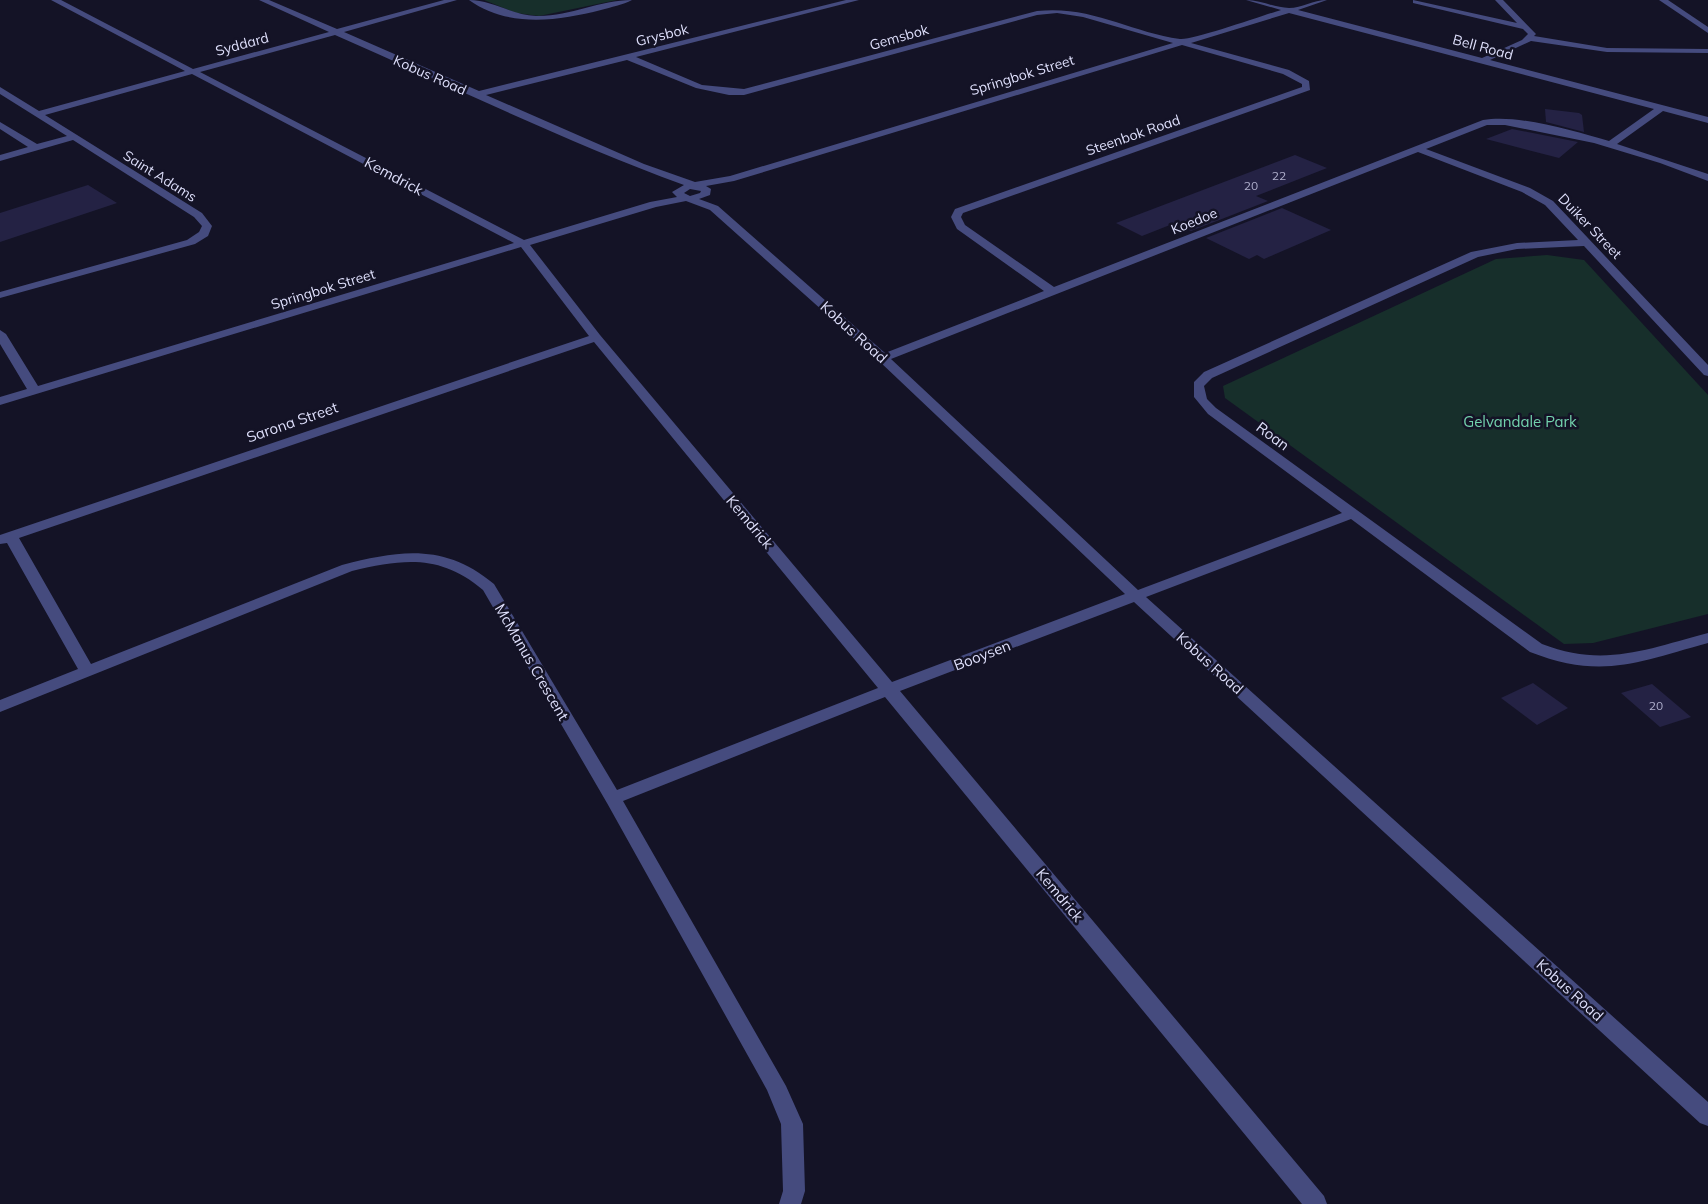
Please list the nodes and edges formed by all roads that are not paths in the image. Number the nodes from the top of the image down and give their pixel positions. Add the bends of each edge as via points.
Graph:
1 (55, 0) edge
2 (263, 0) edge
3 (453, 0) edge
4 (473, 0) edge
5 (628, 0) edge
6 (832, 0) edge
7 (855, 0) edge
8 (1250, 0) edge
9 (1323, 0) edge
10 (1499, 0) edge
11 (1663, 0) edge
12 (1416, 1) edge
13 (842, 3) junction
14 (1288, 10) junction
15 (1528, 28) junction
16 (1708, 31) edge
17 (336, 33) junction
18 (1529, 38) junction
19 (1180, 42) junction
20 (1708, 51) edge
21 (628, 57) junction
22 (1482, 61) junction
23 (193, 72) junction
24 (3, 94) edge
25 (475, 95) junction
26 (1661, 108) junction
27 (38, 114) junction
28 (1708, 120) edge
29 (0, 125) edge
30 (74, 137) junction
31 (1608, 146) junction
32 (35, 147) junction
33 (1418, 149) junction
34 (0, 158) edge
35 (665, 176) junction
36 (1708, 178) edge
37 (731, 179) junction
38 (694, 185) junction
39 (678, 190) junction
40 (707, 192) junction
41 (689, 198) junction
42 (654, 204) junction
43 (714, 208) junction
44 (1587, 243) junction
45 (524, 244) junction
46 (1053, 292) junction
47 (0, 295) edge
48 (0, 334) edge
49 (596, 337) junction
50 (883, 358) junction
51 (1708, 372) edge
52 (35, 391) junction
53 (0, 401) edge
54 (1352, 514) junction
55 (5, 538) edge
56 (1136, 596) junction
57 (1708, 638) edge
58 (88, 672) junction
59 (890, 689) junction
60 (0, 706) edge
61 (613, 798) junction
62 (1708, 1116) edge
63 (790, 1204) edge
64 (1316, 1204) edge

1 - 23 street, Kemdrick
2 - 17 street, Kobus Road
3 - 17 street, Syddard
4 - 5 street via 532,18
6 - 13 street
7 - 13 street, Grysbok
8 - 14 street, Bell Road
9 - 14 street, Springbok Street
10 - 15 street
11 - 16 street
12 - 15 street
13 - 21 street, Grysbok
14 - 19 street, Springbok Street
14 - 22 street, Bell Road
15 - 18 street via 1532,34
17 - 23 street, Syddard
17 - 25 street, Kobus Road
18 - 20 street via 1607,50
18 - 22 street
19 - 21 street, Gemsbok via 1084,15 1047,11 735,93 702,88
19 - 37 street, Springbok Street
19 - 46 street, Steenbok Road via 1286,72 1302,80 1307,88 959,211 956,217 962,226
21 - 25 street, Grysbok
22 - 26 street, Bell Road
23 - 27 street, Syddard
23 - 45 street, Kemdrick
24 - 27 street, Saint Adams
25 - 35 street, Kobus Road
26 - 28 street, Bell Road
26 - 31 street
27 - 30 street, Saint Adams
29 - 32 street
30 - 32 street
30 - 47 street, Saint Adams via 198,216 205,221 206,230 191,242
31 - 33 street, Koedoe via 1517,122 1482,123
31 - 36 street, Koedoe
32 - 34 street
33 - 44 street, Duiker Street via 1538,196
33 - 46 street, Koedoe
35 - 38 street
35 - 39 street
37 - 38 street
37 - 40 street
38 - 39 street
38 - 40 street
39 - 41 street
39 - 42 street
40 - 41 street
40 - 43 street
41 - 42 street
41 - 43 street
42 - 45 street, Springbok Street
43 - 50 street, Kobus Road
44 - 51 street, Duiker Street
44 - 54 street, Roan via 1517,246 1475,254 1209,375 1198,385 1201,401 1212,411
45 - 49 street, Kemdrick
45 - 52 street, Springbok Street
46 - 50 street, Koedoe
48 - 52 street
49 - 55 street, Sarona Street
49 - 59 street, Kemdrick
50 - 56 street, Kobus Road
52 - 53 street, Springbok Street
54 - 56 street, Booysen
54 - 57 street, Roan via 1550,655 1604,664
55 - 58 street
56 - 59 street, Booysen
56 - 62 street, Kobus Road
58 - 60 street, McManus Crescent
58 - 61 street, McManus Crescent via 347,568 411,555 440,559 472,573 489,587
59 - 61 street, Booysen
59 - 64 street, Kemdrick
61 - 63 street, McManus Crescent via 776,1086 792,1124 795,1191

